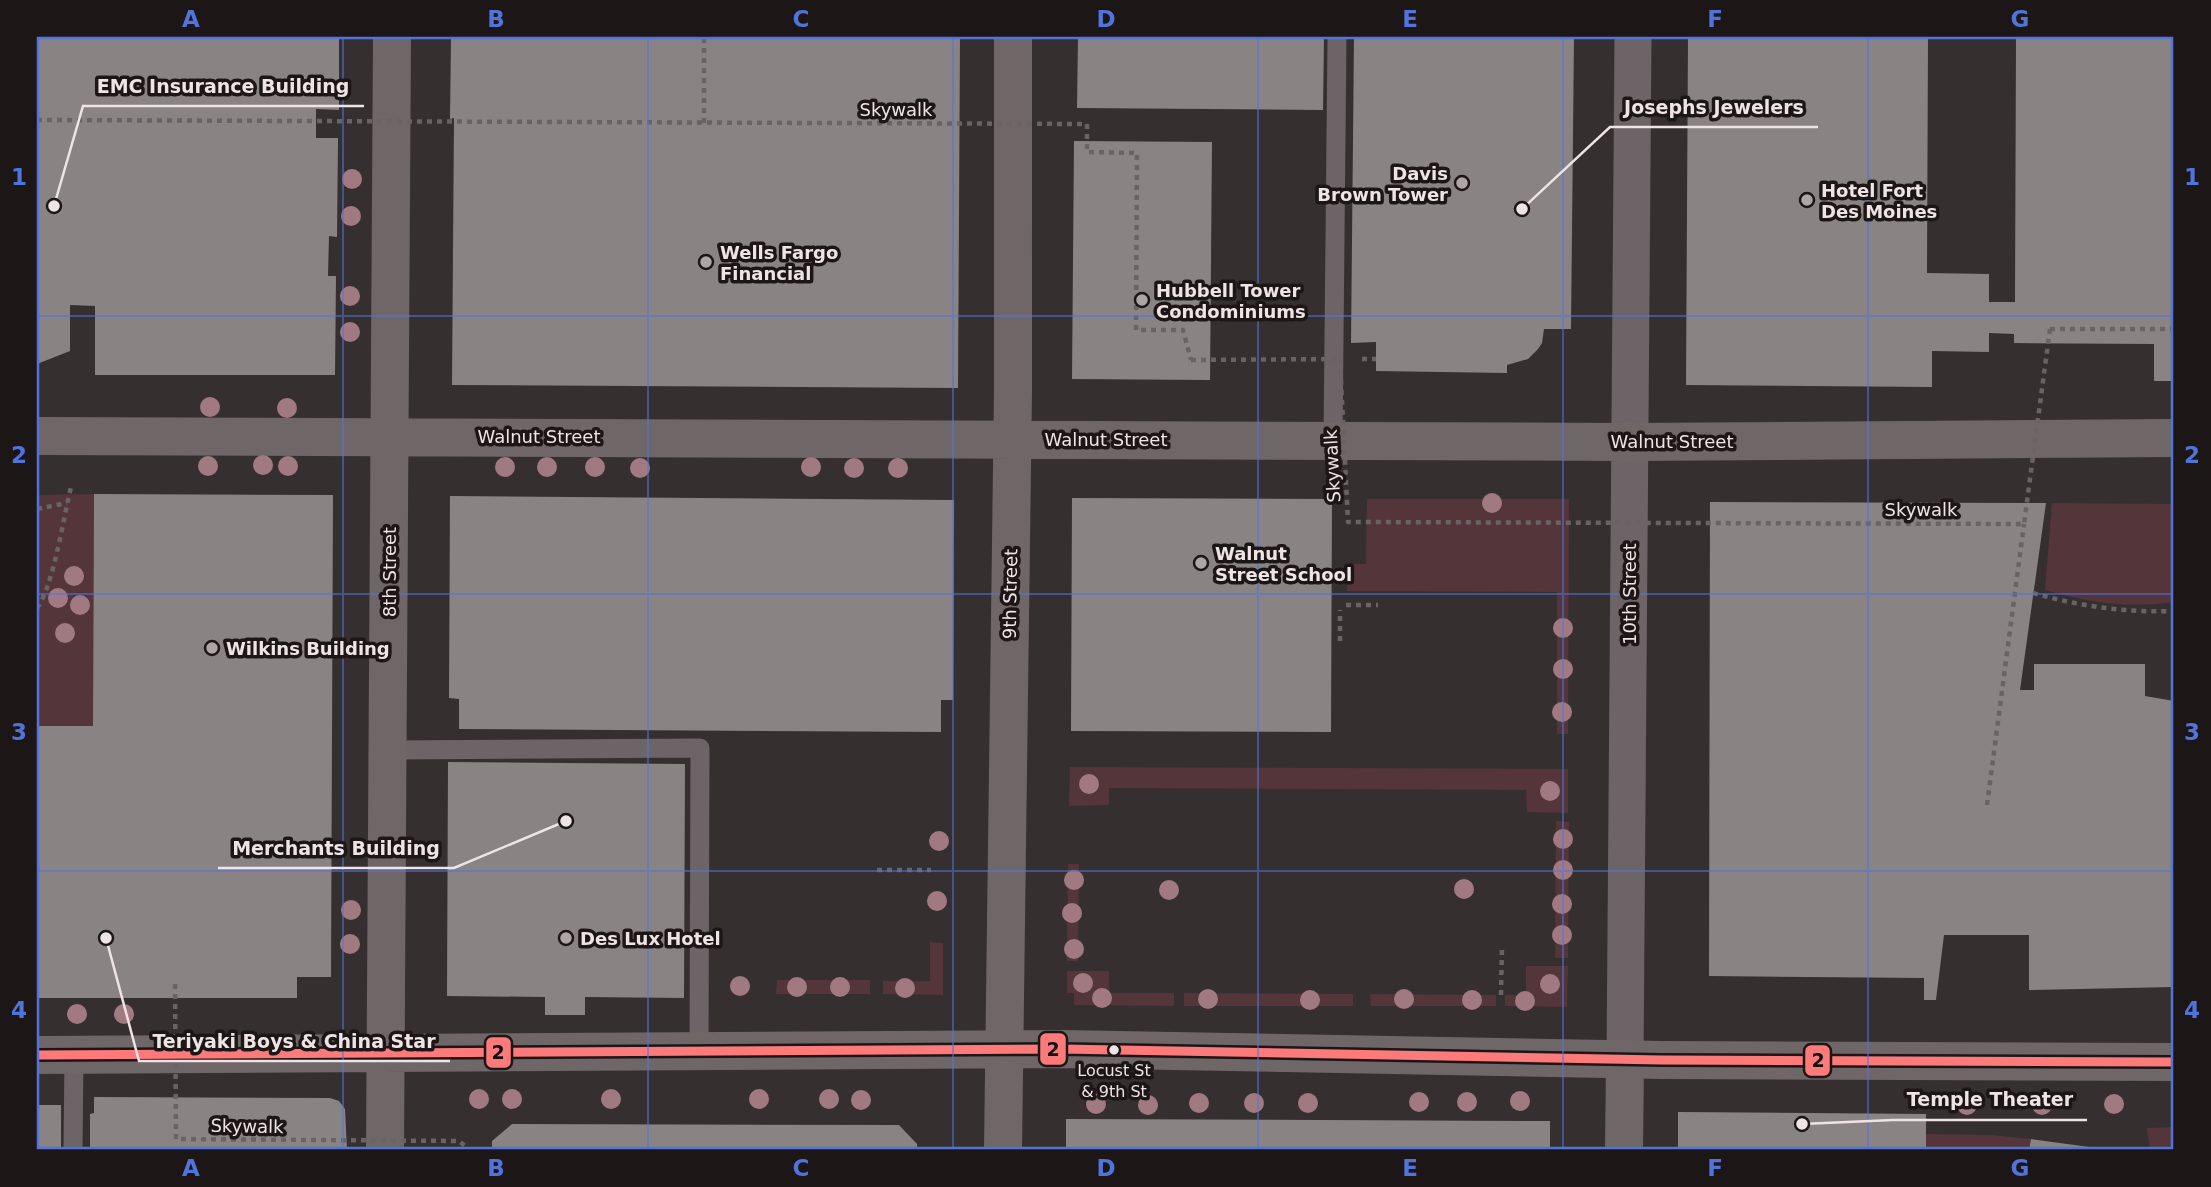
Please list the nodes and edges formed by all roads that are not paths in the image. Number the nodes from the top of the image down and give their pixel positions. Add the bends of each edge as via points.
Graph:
1 (393, 37) edge
2 (1013, 37) edge
3 (1337, 37) edge
4 (1633, 37) edge
5 (37, 436) edge
6 (389, 436) junction
7 (2174, 438) edge
8 (1011, 439) junction
9 (1333, 439) junction
10 (1630, 442) junction
11 (387, 750) junction
12 (1003, 1049) junction
13 (699, 1050) junction
14 (385, 1053) junction
15 (55, 1055) edge
16 (1625, 1060) junction
17 (2174, 1062) edge
18 (73, 1150) edge
19 (385, 1150) edge
20 (1003, 1150) edge
21 (1624, 1150) edge

1 - 6 main road, 8th Street
2 - 8 main road, 9th Street
3 - 9 lane
4 - 10 street, 10th Street
5 - 6 main road, Walnut Street
6 - 8 main road, Walnut Street
6 - 11 main road, 8th Street
7 - 10 main road, Walnut Street
8 - 9 main road, Walnut Street
8 - 12 main road, 9th Street
9 - 10 main road, Walnut Street
10 - 16 street, 10th Street
11 - 13 lane via 700,748
11 - 14 main road, 8th Street
12 - 13 main road
12 - 16 main road
12 - 20 main road, 9th Street
13 - 14 main road
14 - 15 main road
14 - 19 main road, 8th Street
15 - 18 lane
16 - 17 main road
16 - 21 main road, 10th Street

